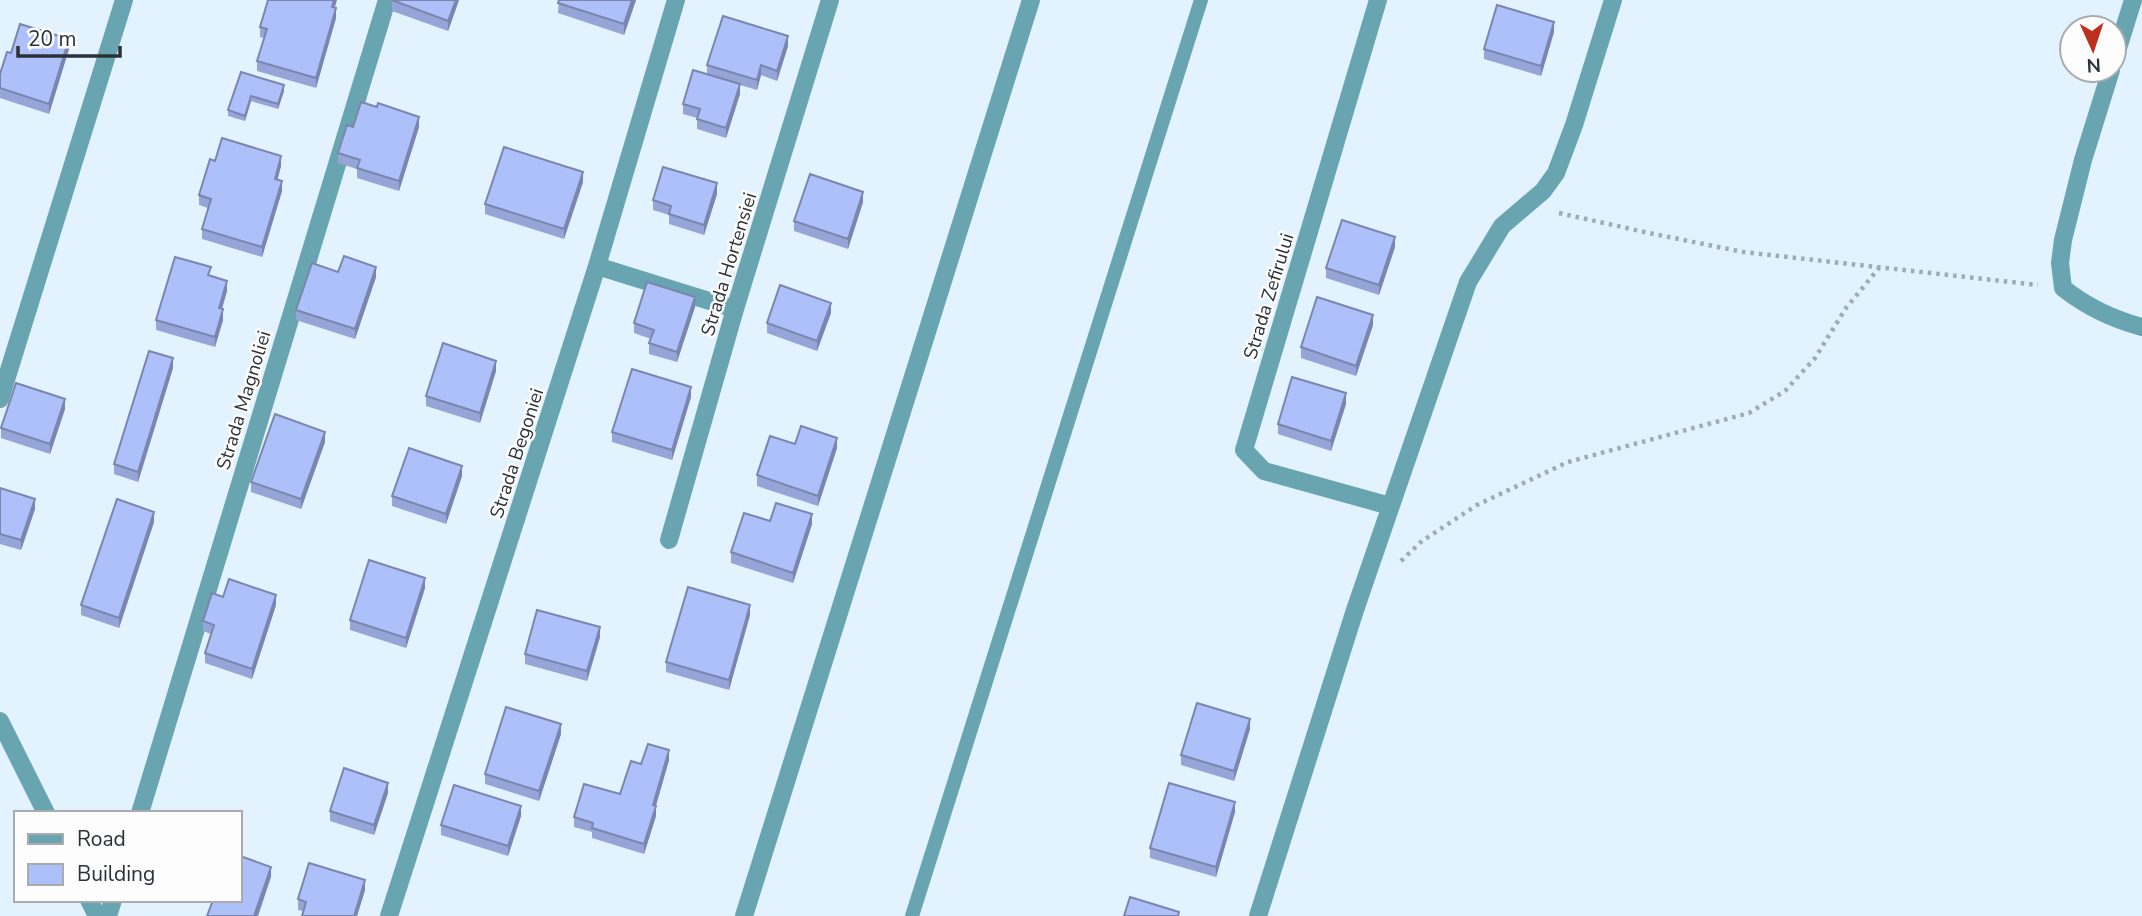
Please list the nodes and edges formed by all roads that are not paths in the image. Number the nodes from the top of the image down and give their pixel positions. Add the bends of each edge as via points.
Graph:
1 (124, 0) edge
2 (387, 0) edge
3 (676, 0) edge
4 (831, 0) edge
5 (1031, 0) edge
6 (1201, 0) edge
7 (1378, 0) edge
8 (1613, 0) edge
9 (2107, 84) edge
10 (597, 266) junction
11 (735, 309) junction
12 (2142, 327) edge
13 (0, 399) edge
14 (1390, 506) junction
15 (669, 540) dead end
16 (0, 721) edge
17 (45, 811) edge
18 (141, 811) edge
19 (389, 916) edge
20 (744, 916) edge
21 (912, 916) edge
22 (1258, 916) edge

1 - 13 street
2 - 18 street, Strada Magnoliei
3 - 10 street, Strada Begoniei
4 - 11 street, Strada Hortensiei
5 - 20 street
6 - 21 lane
7 - 14 street, Strada Zefirului via 1244,450 1264,471
8 - 14 street via 1556,173 1543,191 1502,226 1468,282
9 - 12 street via 2063,240 2063,288 2084,304
10 - 11 street
10 - 19 street, Strada Begoniei
11 - 15 street, Strada Hortensiei
14 - 22 street
16 - 17 street

